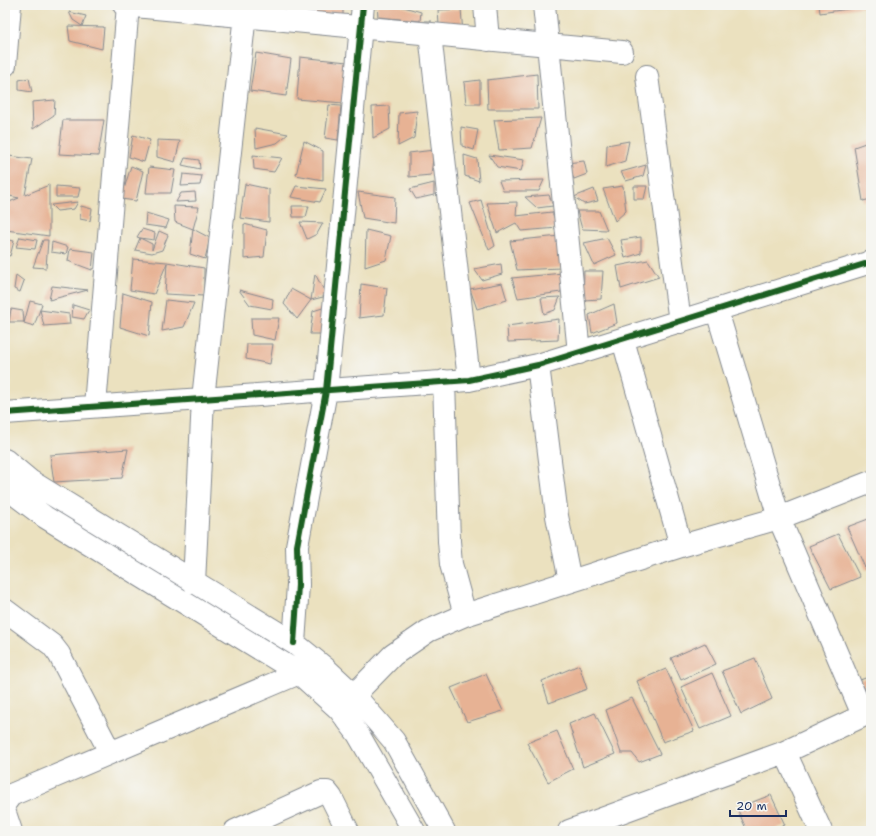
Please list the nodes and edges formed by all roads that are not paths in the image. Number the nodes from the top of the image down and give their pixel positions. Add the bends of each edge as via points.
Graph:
1 (10, 5) edge
2 (124, 5) edge
3 (128, 5) edge
4 (363, 5) edge
5 (485, 5) edge
6 (544, 5) edge
7 (246, 11) edge
8 (362, 28) junction
9 (430, 34) junction
10 (488, 40) junction
11 (548, 45) junction
12 (622, 52) dead end
13 (5, 65) edge
14 (648, 76) dead end
15 (871, 262) edge
16 (717, 311) junction
17 (680, 322) junction
18 (623, 340) junction
19 (579, 353) junction
20 (538, 365) junction
21 (469, 380) junction
22 (444, 381) junction
23 (326, 390) junction
24 (203, 399) junction
25 (95, 406) junction
26 (5, 413) edge
27 (5, 460) edge
28 (871, 482) edge
29 (5, 487) edge
30 (779, 518) junction
31 (681, 546) junction
32 (570, 581) junction
33 (194, 583) junction
34 (5, 610) edge
35 (465, 615) junction
36 (294, 643) junction
37 (299, 673) junction
38 (354, 695) junction
39 (867, 714) edge
40 (110, 752) junction
41 (785, 752) junction
42 (5, 803) edge
43 (5, 813) edge
44 (11, 831) edge
45 (235, 831) edge
46 (348, 831) edge
47 (414, 831) edge
48 (444, 831) edge
49 (569, 831) edge
50 (821, 831) edge

1 - 13 street
2 - 3 street
3 - 7 street
3 - 25 street
4 - 8 street
5 - 10 street
6 - 11 street
7 - 8 street
7 - 24 street
8 - 9 street
8 - 23 street
9 - 10 street
9 - 21 street
10 - 11 street
11 - 12 street
11 - 19 street
14 - 17 street
15 - 16 street
16 - 17 street
16 - 30 street
17 - 18 street
18 - 19 street
18 - 31 street
19 - 20 street
20 - 21 street
20 - 32 street via 557,516
21 - 22 street
22 - 23 street
22 - 35 street via 451,564
23 - 24 street
23 - 36 street via 297,546 298,585
24 - 25 street
24 - 33 street
25 - 26 street
27 - 33 street via 30,481
28 - 30 street
29 - 37 street via 45,517
30 - 31 street
30 - 39 street
31 - 32 street
32 - 35 street
33 - 36 street
34 - 40 street via 52,645 59,654
35 - 38 street via 428,631 393,655
36 - 38 street
37 - 40 street
37 - 47 street via 339,710 358,734
38 - 48 street via 394,742
39 - 41 street
40 - 42 street via 11,795
41 - 49 street
41 - 50 street
43 - 44 street
45 - 46 street via 321,792 327,792 331,797

